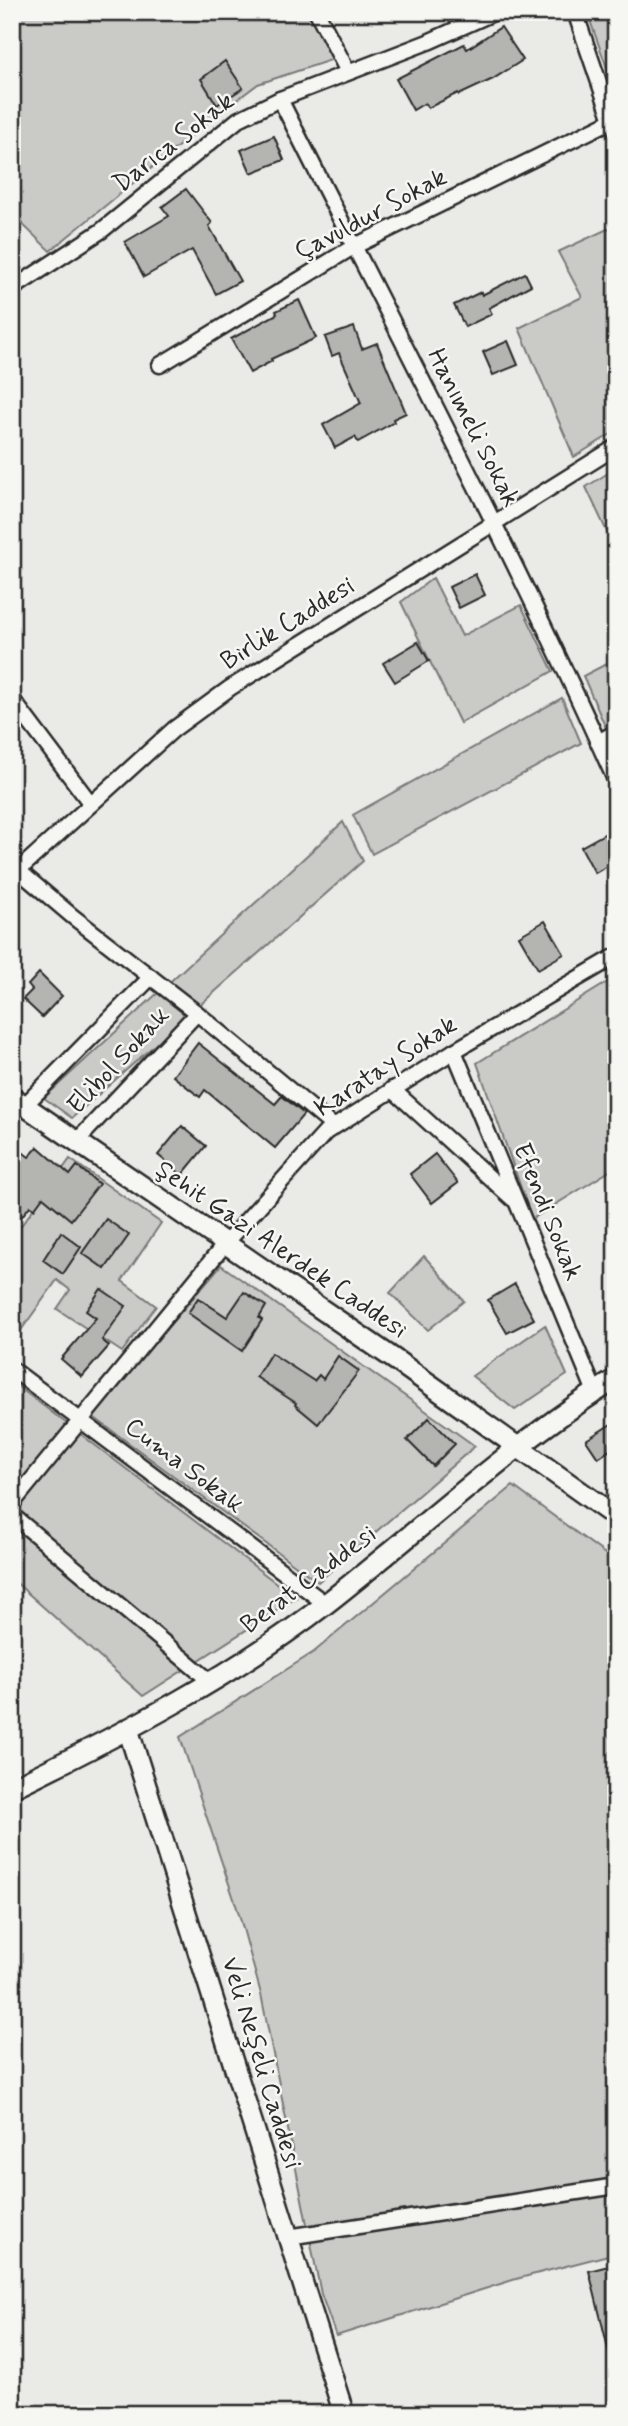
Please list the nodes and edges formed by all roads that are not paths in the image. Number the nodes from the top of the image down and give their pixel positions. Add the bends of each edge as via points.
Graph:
1 (317, 12) edge
2 (495, 12) edge
3 (575, 12) edge
4 (348, 72) junction
5 (280, 99) junction
6 (613, 126) edge
7 (354, 247) junction
8 (12, 289) edge
9 (160, 365) dead end
10 (616, 447) edge
11 (495, 522) junction
12 (12, 699) edge
13 (616, 732) edge
14 (598, 742) junction
15 (616, 782) edge
16 (91, 804) junction
17 (14, 870) edge
18 (616, 957) edge
19 (151, 978) junction
20 (197, 1013) junction
21 (454, 1051) junction
22 (392, 1089) junction
23 (18, 1101) edge
24 (333, 1126) junction
25 (76, 1142) junction
26 (517, 1202) junction
27 (225, 1244) junction
28 (12, 1369) edge
29 (616, 1379) edge
30 (595, 1392) junction
31 (82, 1420) junction
32 (520, 1446) junction
33 (12, 1504) edge
34 (12, 1515) edge
35 (616, 1517) edge
36 (326, 1604) junction
37 (211, 1682) junction
38 (128, 1729) junction
39 (12, 1788) edge
40 (616, 2186) edge
41 (288, 2237) junction
42 (344, 2414) edge

1 - 4 street
2 - 4 street, Darıca Sokak
3 - 6 street
4 - 5 street, Darıca Sokak
5 - 7 street, Hanımeli Sokak
5 - 8 street, Darıca Sokak via 239,119 101,231
6 - 7 street, Çavuldur Sokak
7 - 9 street, Çavuldur Sokak
7 - 11 street, Hanımeli Sokak
10 - 11 street, Birlik Caddesi
11 - 14 street, Hanımeli Sokak
11 - 16 street, Birlik Caddesi via 230,688 174,729
12 - 16 street
13 - 14 street
14 - 15 street, Hanımeli Sokak
16 - 17 street, Birlik Caddesi
17 - 19 street
18 - 21 street, Karatay Sokak
19 - 20 street
19 - 23 street
20 - 24 street
20 - 25 street, Elibol Sokak
21 - 22 street, Karatay Sokak
21 - 26 street, Efendi Sokak
22 - 24 street, Karatay Sokak
22 - 26 street
23 - 25 street, Şehit Gazi Alerdek Caddesi
24 - 27 street, Karatay Sokak
25 - 27 street, Şehit Gazi Alerdek Caddesi
26 - 30 street, Efendi Sokak
27 - 31 street, Karatay Sokak
27 - 32 street, Şehit Gazi Alerdek Caddesi
28 - 31 street, Cuma Sokak
29 - 30 street, Berat Caddesi
30 - 32 street, Berat Caddesi
31 - 33 street, Karatay Sokak
31 - 36 street, Cuma Sokak
32 - 35 street, Şehit Gazi Alerdek Caddesi
32 - 36 street, Berat Caddesi
34 - 37 street
36 - 37 street, Berat Caddesi
37 - 38 street, Berat Caddesi
38 - 39 street, Berat Caddesi
38 - 41 street, Veli Neşeli Caddesi
40 - 41 street
41 - 42 street, Veli Neşeli Caddesi

